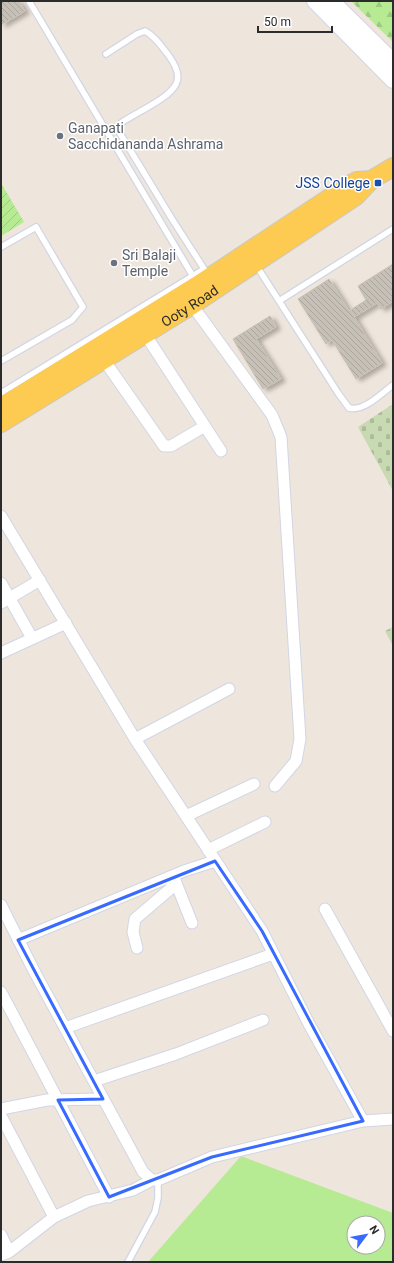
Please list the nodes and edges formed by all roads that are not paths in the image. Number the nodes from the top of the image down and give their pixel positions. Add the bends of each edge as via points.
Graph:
1 (29, 1) edge
2 (315, 1) edge
3 (331, 1) edge
4 (106, 54) dead end
5 (393, 62) edge
6 (393, 80) edge
7 (393, 166) edge
8 (371, 180) junction
9 (393, 229) edge
10 (1, 247) edge
11 (255, 263) junction
12 (201, 277) junction
13 (280, 301) junction
14 (192, 305) junction
15 (145, 334) junction
16 (104, 360) junction
17 (1, 361) edge
18 (393, 385) edge
19 (1, 393) edge
20 (1, 407) edge
21 (1, 423) edge
22 (205, 426) junction
23 (221, 451) dead end
24 (1, 516) edge
25 (40, 580) junction
26 (1, 583) edge
27 (6, 600) edge
28 (66, 623) junction
29 (32, 638) junction
30 (1, 653) edge
31 (229, 690) dead end
32 (135, 739) junction
33 (254, 784) dead end
34 (275, 786) dead end
35 (186, 816) junction
36 (265, 822) dead end
37 (208, 850) junction
38 (215, 861) junction
39 (175, 880) junction
40 (1, 905) edge
41 (326, 909) dead end
42 (192, 923) dead end
43 (18, 940) junction
44 (137, 948) dead end
45 (273, 954) junction
46 (1, 992) edge
47 (263, 1020) dead end
48 (65, 1028) junction
49 (393, 1031) edge
50 (94, 1081) junction
51 (103, 1099) junction
52 (58, 1100) junction
53 (1, 1109) edge
54 (1, 1116) edge
55 (393, 1119) edge
56 (363, 1120) junction
57 (155, 1180) junction
58 (110, 1197) junction
59 (54, 1217) junction
60 (1, 1235) edge
61 (5, 1253) edge
62 (128, 1262) edge

1 - 12 lane
2 - 6 street
3 - 5 street
4 - 12 lane via 145,31 158,41 176,69 177,83 174,87 120,123 118,130
7 - 8 main road, Ooty Road
8 - 11 main road, Ooty Road via 356,196
8 - 12 main road, Ooty Road via 349,185
9 - 13 lane
10 - 17 lane via 36,227 83,307 72,320
11 - 13 lane
11 - 14 main road, Ooty Road
12 - 19 lane
12 - 20 main road, Ooty Road
13 - 18 lane via 349,408 357,409
14 - 15 main road, Ooty Road
14 - 34 street via 272,415 281,437 300,739 296,761
15 - 16 main road, Ooty Road
15 - 22 street
16 - 21 main road, Ooty Road
16 - 22 street via 164,446 171,446
22 - 23 street
24 - 25 street
25 - 27 street
25 - 28 street
26 - 27 street
27 - 29 street
28 - 29 street
28 - 32 street
29 - 30 street
31 - 32 street
32 - 35 street
33 - 35 street
35 - 37 street
36 - 37 street
37 - 38 street
38 - 39 street
38 - 45 street via 262,931
39 - 42 street
39 - 43 street
39 - 44 street via 135,920 133,932
40 - 43 street
41 - 49 street
43 - 48 street
45 - 48 street
45 - 56 street
46 - 52 street
47 - 50 street via 176,1054
48 - 50 street
50 - 51 street
51 - 52 street
51 - 57 street via 143,1172
52 - 53 street
52 - 58 street
54 - 59 street
55 - 56 street
56 - 57 street via 212,1157
57 - 58 street
57 - 62 lane via 158,1198 155,1212
58 - 59 street via 88,1201
59 - 61 street
60 - 61 street

